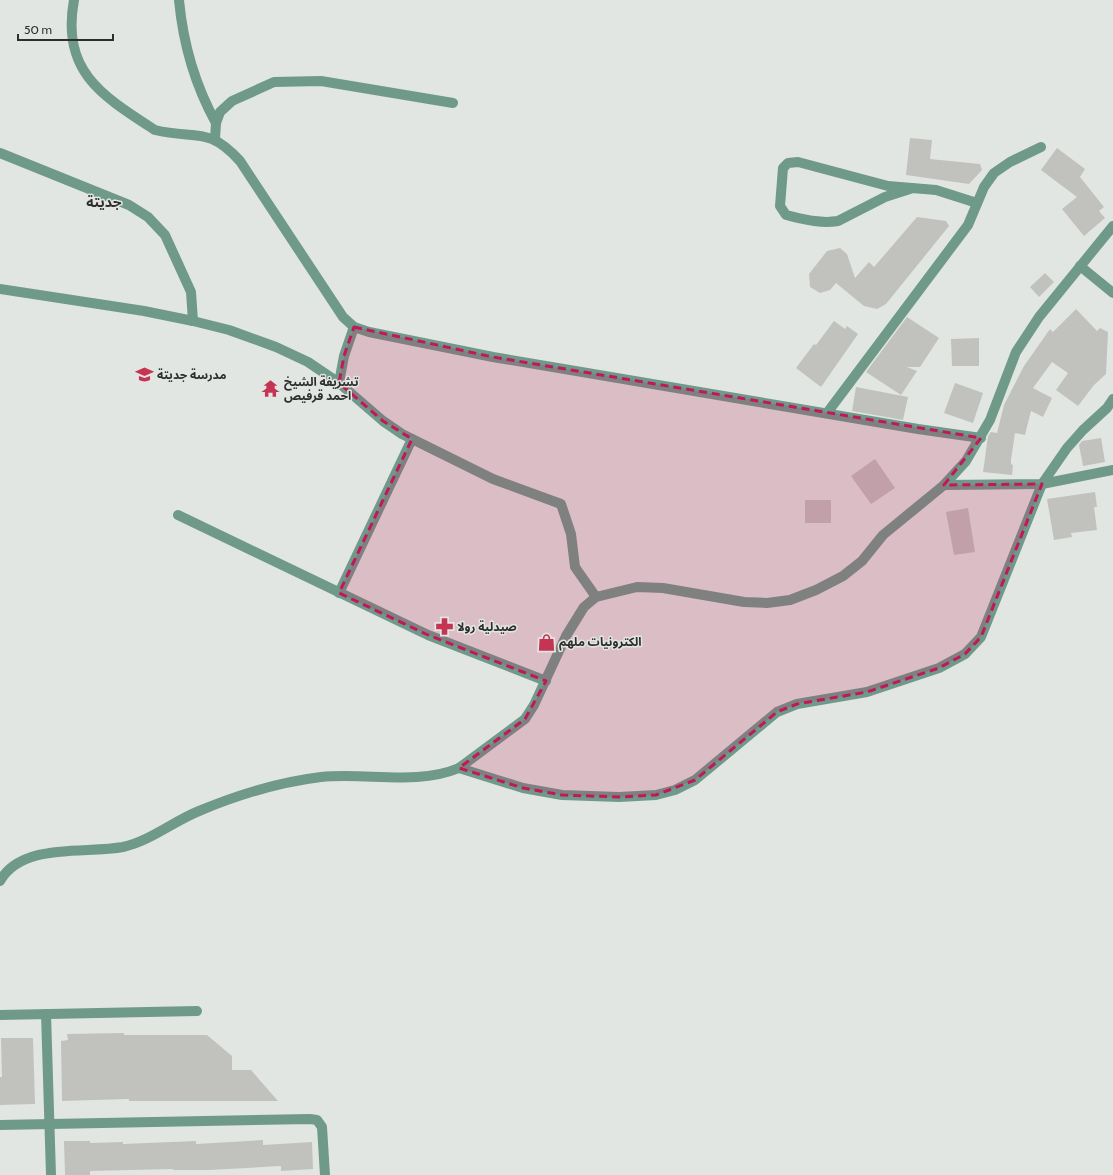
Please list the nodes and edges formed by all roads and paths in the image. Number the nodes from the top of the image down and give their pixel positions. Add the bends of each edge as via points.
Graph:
1 (74, 0) edge
2 (179, 0) edge
3 (453, 103) dead end
4 (216, 123) junction
5 (215, 139) junction
6 (1041, 147) dead end
7 (0, 153) edge
8 (913, 188) junction
9 (977, 203) junction
10 (1113, 226) edge
11 (1080, 266) junction
12 (0, 289) edge
13 (1113, 293) edge
14 (193, 321) junction
15 (354, 327) junction
16 (339, 383) junction
17 (1113, 399) edge
18 (827, 414) junction
19 (981, 438) junction
20 (412, 439) junction
21 (1113, 470) edge
22 (1042, 484) junction
23 (944, 485) junction
24 (178, 515) dead end
25 (339, 593) junction
26 (596, 597) junction
27 (546, 681) junction
28 (459, 768) junction
29 (0, 881) edge
30 (197, 1011) dead end
31 (46, 1014) junction
32 (0, 1015) edge
33 (50, 1124) junction
34 (0, 1125) edge
35 (51, 1175) edge
36 (325, 1175) edge

1 - 5 street via 71,28 76,57 84,72 102,93 155,130 197,134
2 - 4 street via 189,58 203,100
3 - 4 street via 321,81 296,80 274,82 232,101 220,112
4 - 5 street
5 - 15 street via 226,146 240,162 343,317
6 - 9 street via 994,173
7 - 14 street via 129,204 148,217 164,235 191,292
8 - 8 street via 888,186 798,162 788,163 782,168 780,206 786,215 817,222 830,222 885,197
8 - 9 street via 936,190
9 - 18 street via 968,225
10 - 11 street
11 - 13 street
11 - 19 street via 1039,317 1016,352
12 - 14 street
14 - 16 street via 229,330 276,347 308,362
15 - 16 street via 344,356
15 - 18 street via 493,357
16 - 20 street via 383,421
17 - 22 street via 1067,448
18 - 19 street
19 - 23 street
20 - 25 street
20 - 26 street via 493,479 561,504 571,534 575,567
21 - 22 street
22 - 23 street
22 - 28 street via 981,637 965,654 939,668 867,692 797,704 777,712 695,780 675,790 656,795 619,798 562,795 523,788
23 - 26 street via 884,535 862,561 843,576 790,600 768,603 744,602 663,588 637,588
24 - 25 street
25 - 27 street via 428,635
26 - 27 street via 584,607 566,636
27 - 28 street via 525,719
28 - 29 street via 448,773 417,776 322,777 292,782 199,811 153,835 124,846 48,852 26,858 4,873
30 - 31 street
31 - 32 street
31 - 33 street
33 - 34 street
33 - 35 street
33 - 36 street via 317,1120 322,1128

